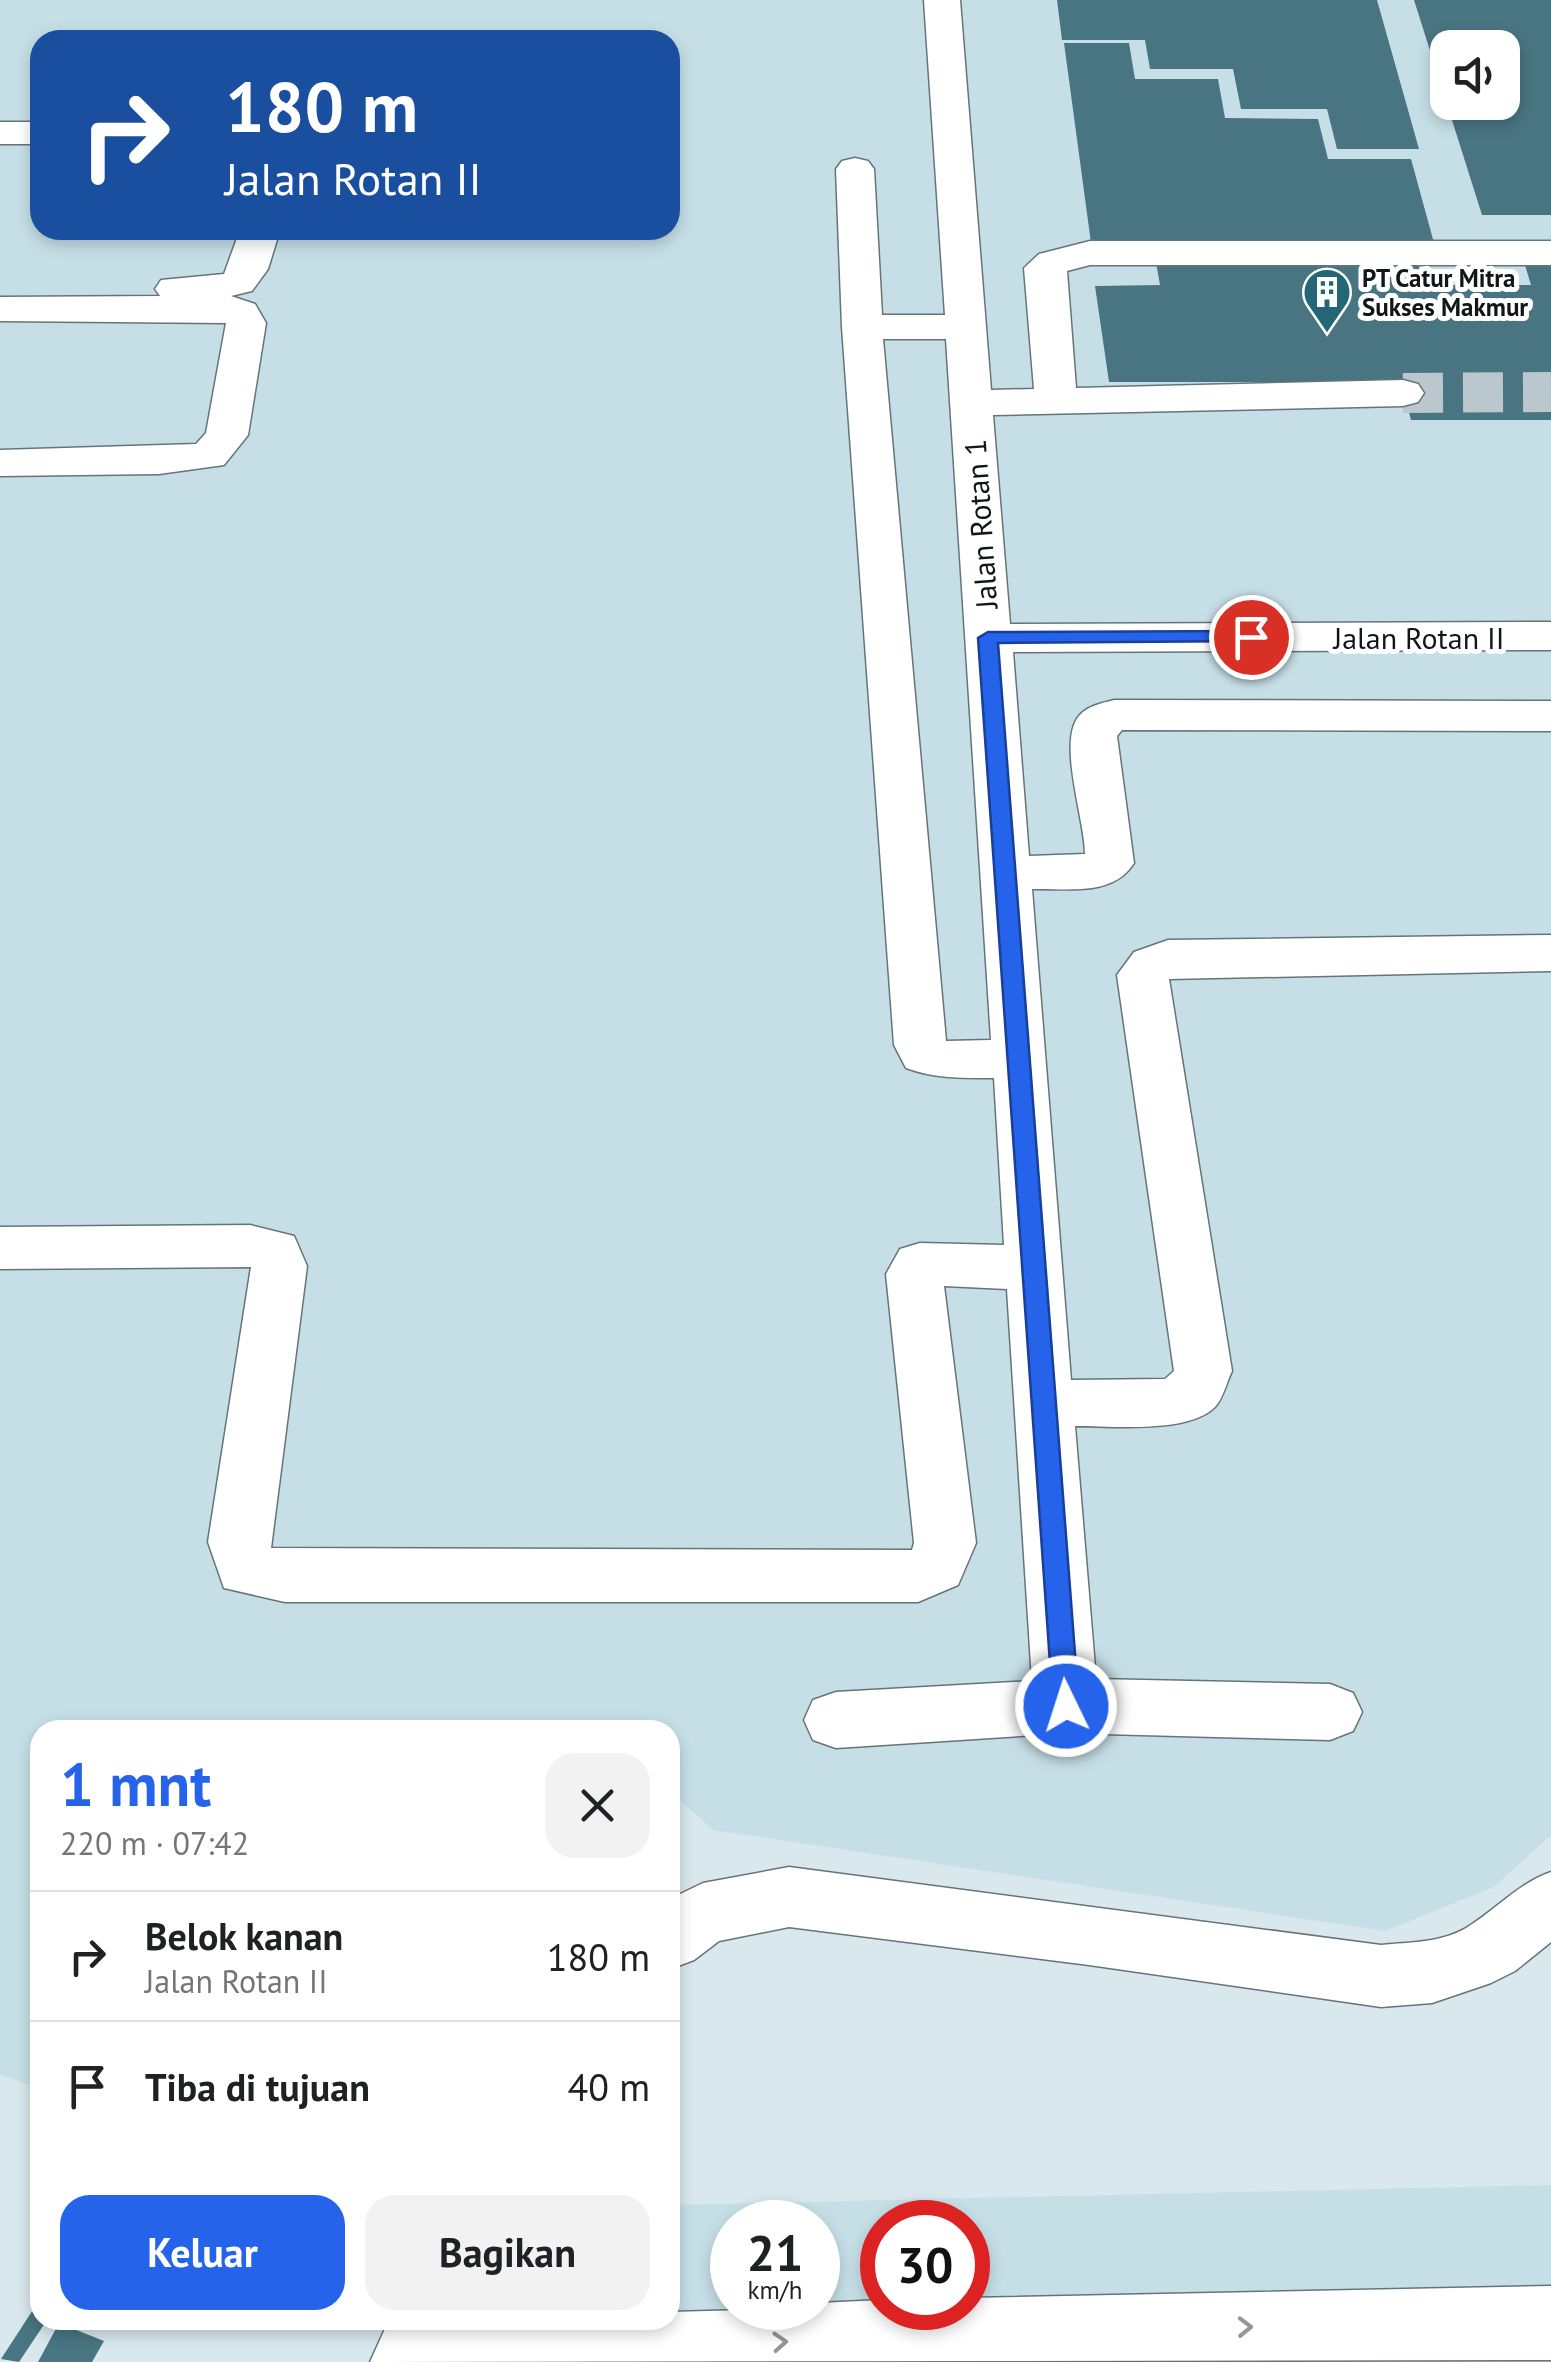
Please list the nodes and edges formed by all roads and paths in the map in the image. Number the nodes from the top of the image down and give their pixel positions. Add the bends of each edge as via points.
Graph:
1 (942, 0) edge
2 (30, 132) edge
3 (0, 133) edge
4 (855, 169) dead end
5 (257, 240) edge
6 (1551, 253) edge
7 (0, 287) edge
8 (0, 310) edge
9 (966, 327) junction
10 (862, 328) junction
11 (1403, 393) tunnel mouth
12 (1056, 400) junction
13 (971, 403) junction
14 (0, 463) edge
15 (1551, 636) edge
16 (988, 638) junction
17 (1551, 716) edge
18 (1005, 873) junction
19 (1551, 953) edge
20 (1019, 1058) junction
21 (0, 1248) edge
22 (1034, 1268) junction
23 (1044, 1403) junction
24 (1066, 1706) junction
25 (1330, 1712) dead end
26 (836, 1720) dead end
27 (1551, 1902) edge
28 (680, 1931) edge
29 (1551, 2324) edge
30 (425, 2330) edge
31 (1168, 2345) edge
32 (856, 2350) edge
33 (408, 2362) edge
34 (473, 2362) edge

1 - 9 street, Jalan Rotan 1
2 - 3 street
4 - 10 street
5 - 7 street via 238,283 202,290
6 - 12 street via 1090,253 1053,262 1044,268
8 - 14 street via 228,308 242,313 246,324 226,435 209,456
9 - 10 street
9 - 13 street, Jalan Rotan 1
10 - 20 street via 920,1045 939,1060
11 - 12 street
12 - 13 street
13 - 16 street, Jalan Rotan 1
15 - 16 street, Jalan Rotan II
16 - 18 street, Jalan Rotan 1
17 - 18 street via 1114,715 1093,736 1109,863 1098,871
18 - 20 street, Jalan Rotan 1
19 - 23 street via 1168,958 1152,965 1143,976 1204,1371 1194,1392 1171,1402
20 - 22 street, Jalan Rotan 1
21 - 22 street via 274,1251 279,1266 239,1542 246,1570 285,1576 918,1576 936,1567 945,1543 914,1274 920,1264 938,1263
22 - 23 street, Jalan Rotan 1
23 - 24 street, Jalan Rotan 1
24 - 25 street
24 - 26 street
27 - 28 street via 1467,1962 1381,1976 789,1898 703,1914
31 -> 29 street
30 - 33 street
31 - 32 street
34 -> 32 street

